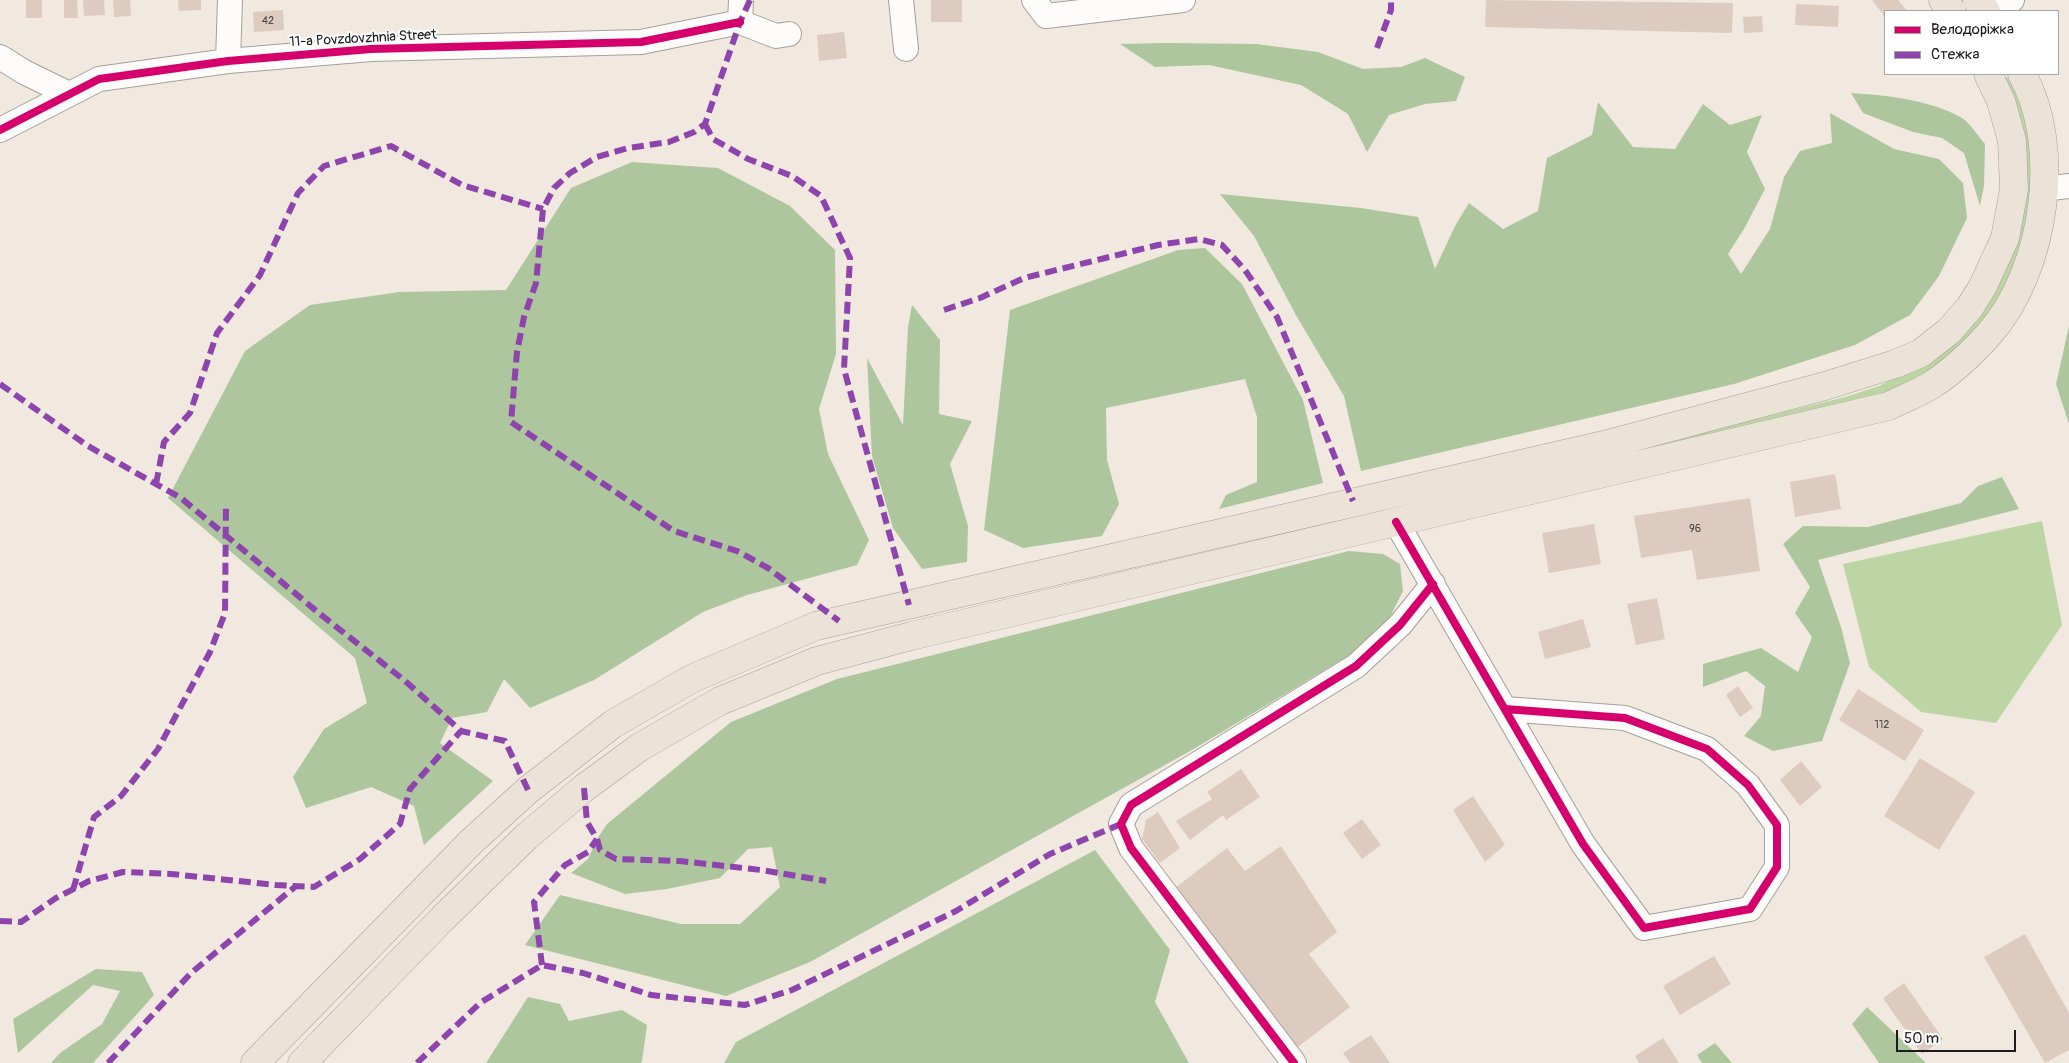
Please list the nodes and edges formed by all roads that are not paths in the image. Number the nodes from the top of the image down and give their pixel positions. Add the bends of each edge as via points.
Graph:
1 (230, 0) edge
2 (901, 0) edge
3 (1034, 0) edge
4 (1183, 0) edge
5 (1943, 0) edge
6 (1977, 0) edge
7 (2012, 0) edge
8 (1951, 10) edge
9 (1985, 10) edge
10 (1995, 10) edge
11 (741, 11) edge
12 (790, 34) dead end
13 (906, 49) dead end
14 (0, 57) edge
15 (228, 61) junction
16 (1988, 75) edge
17 (2023, 75) edge
18 (69, 94) junction
19 (0, 130) edge
20 (2056, 187) edge
21 (1396, 522) junction
22 (1433, 584) junction
23 (1505, 709) junction
24 (255, 1063) edge
25 (302, 1063) edge
26 (1294, 1063) edge

1 - 15 street
2 - 13 street
3 - 4 street via 1046,16
5 - 8 main road
6 - 9 main road
7 - 10 street
11 - 12 street via 776,36
11 - 15 street, 11-a Povzdovzhnia Street via 641,42 371,49
14 - 18 street
15 - 18 street, 11-a Povzdovzhnia Street via 99,79
16 - 24 main road via 2001,101 2012,141 2014,189 2005,238 1984,286 1970,307 1949,331 1921,353 1825,386 1604,445 816,626 693,678 613,724 528,790 472,841
17 - 20 main road via 2037,113
18 - 19 street, 11-a Povzdovzhnia Street
20 - 21 main road via 2031,261 2015,295 1991,332 1930,386 1889,406
21 - 22 street
21 - 25 main road via 911,636 818,661 720,701 640,747 584,788 526,837
22 - 23 street
22 - 26 street via 1400,625 1356,666 1131,805 1122,824 1131,848
23 - 23 street via 1584,844 1644,928 1750,909 1777,866 1777,825 1748,786 1708,750 1624,718

